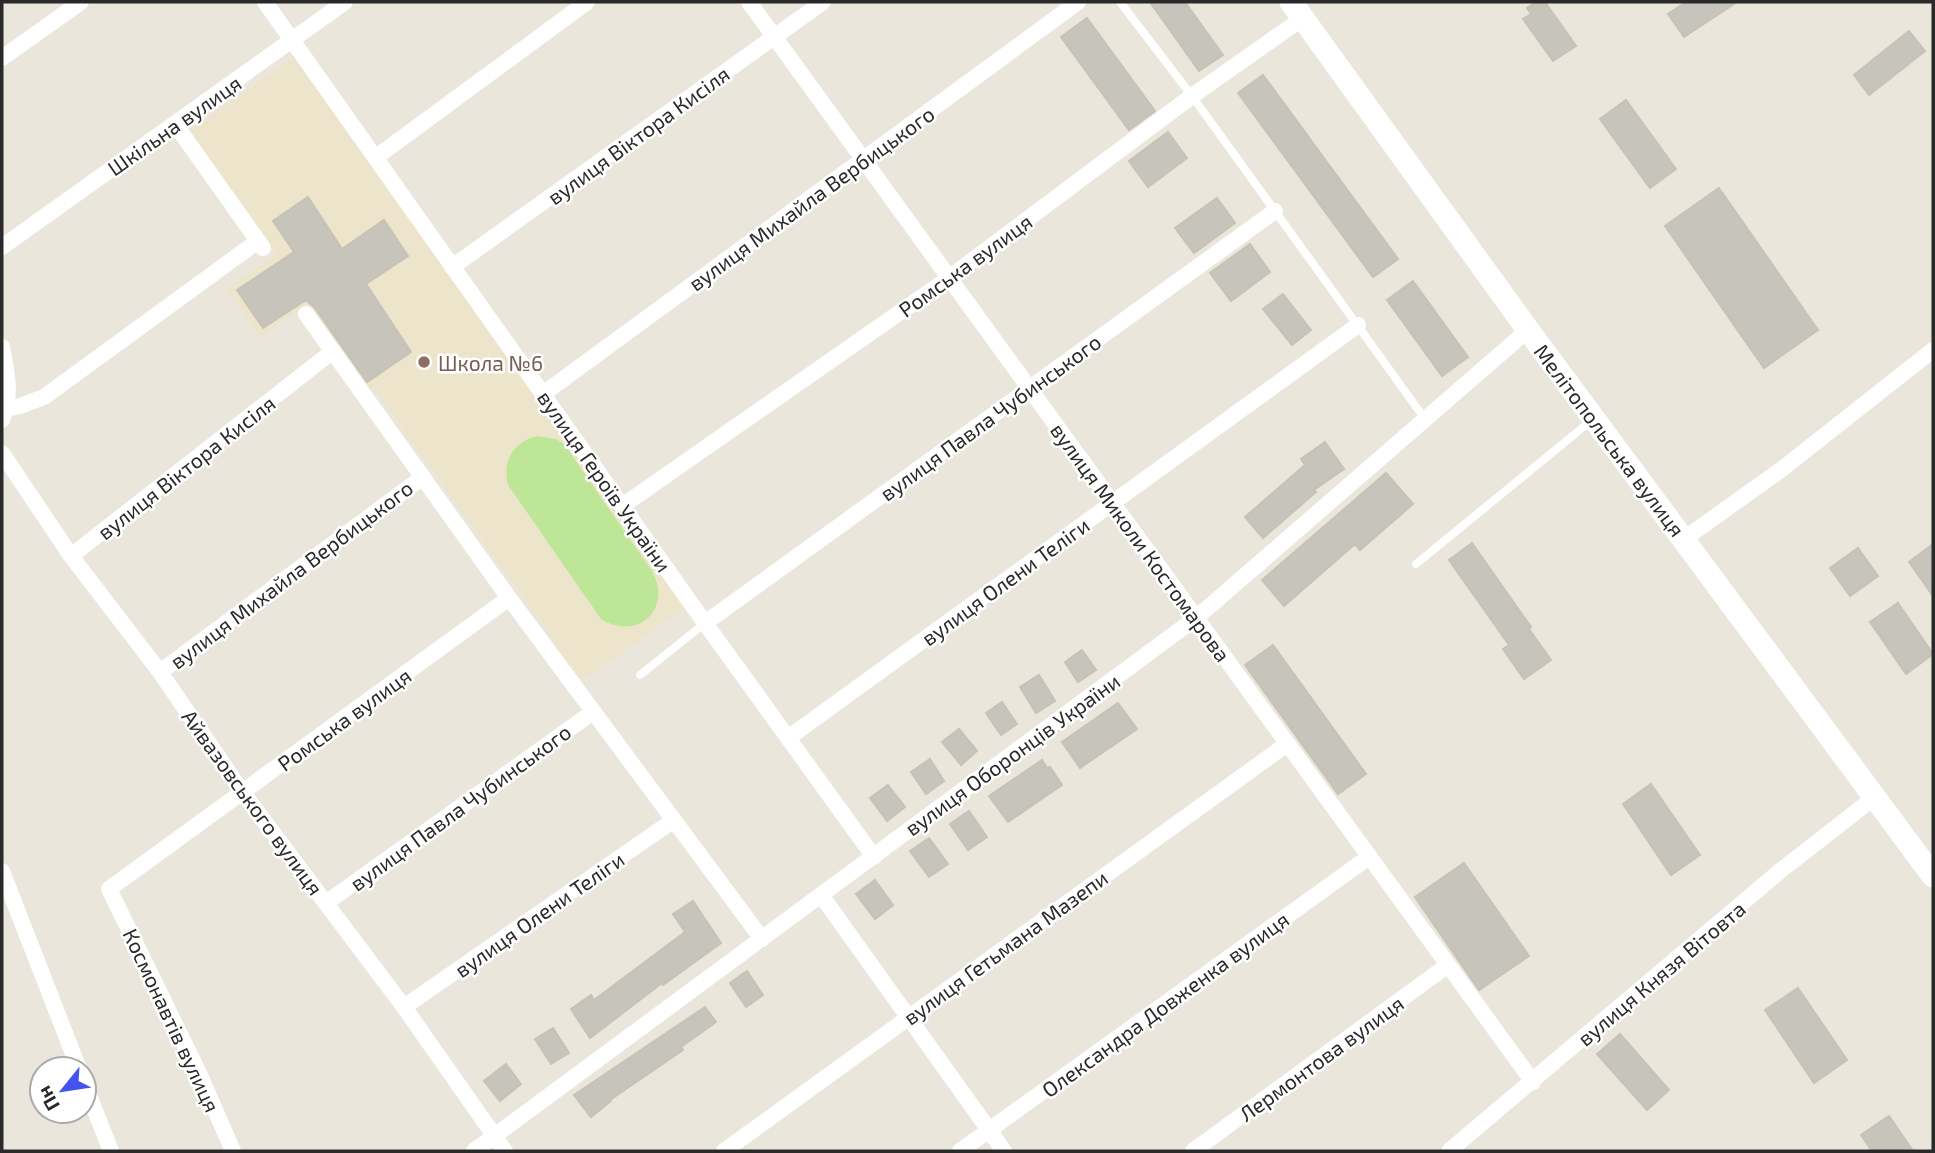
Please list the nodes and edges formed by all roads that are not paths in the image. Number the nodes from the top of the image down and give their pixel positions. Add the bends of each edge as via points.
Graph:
1 (81, 2) edge
2 (265, 2) edge
3 (345, 2) edge
4 (587, 2) edge
5 (749, 2) edge
6 (823, 2) edge
7 (1078, 2) edge
8 (1120, 2) edge
9 (1297, 10) edge
10 (774, 37) junction
11 (292, 41) junction
12 (2, 58) edge
13 (1192, 96) junction
14 (175, 124) junction
15 (375, 158) junction
16 (864, 159) junction
17 (1275, 211) junction
18 (2, 247) edge
19 (452, 267) junction
20 (950, 278) junction
21 (306, 314) dead end
22 (1358, 325) junction
23 (1528, 330) junction
24 (2, 347) edge
25 (1933, 350) edge
26 (333, 351) junction
27 (1030, 389) junction
28 (543, 394) junction
29 (4, 415) edge
30 (1425, 419) junction
31 (1594, 419) junction
32 (2, 453) edge
33 (423, 477) junction
34 (1112, 503) junction
35 (622, 506) junction
36 (1684, 539) junction
37 (71, 556) junction
38 (1416, 564) dead end
39 (509, 598) junction
40 (1196, 618) junction
41 (705, 623) junction
42 (160, 672) junction
43 (640, 675) dead end
44 (593, 712) junction
45 (788, 738) junction
46 (1287, 744) junction
47 (243, 793) junction
48 (1875, 797) junction
49 (674, 820) junction
50 (874, 857) junction
51 (1369, 857) junction
52 (2, 871) edge
53 (1933, 876) edge
54 (109, 889) joint
55 (821, 895) junction
56 (326, 903) junction
57 (762, 939) junction
58 (1448, 965) junction
59 (404, 1007) junction
60 (908, 1016) junction
61 (74, 1055) edge
62 (1533, 1082) junction
63 (98, 1118) edge
64 (989, 1130) junction
65 (495, 1136) junction
66 (111, 1151) edge
67 (233, 1151) edge
68 (474, 1151) edge
69 (505, 1151) edge
70 (724, 1151) edge
71 (960, 1151) edge
72 (1004, 1151) edge
73 (1193, 1151) edge
74 (1449, 1151) edge

1 - 12 street
2 - 11 street, вулиця Героїв України
3 - 11 street, Шкільна вулиця
4 - 15 street
5 - 10 street, вулиця Миколи Костомарова
6 - 10 street, вулиця Віктора Кисіля
7 - 16 street, вулиця Михайла Вербицького
8 - 13 lane
9 - 13 street, Ромська вулиця
9 - 23 main road, Мелітопольська вулиця
10 - 16 street, вулиця Миколи Костомарова
10 - 19 street, вулиця Віктора Кисіля
11 - 14 street, Шкільна вулиця
11 - 15 street, вулиця Героїв України
13 - 17 lane
13 - 20 street, Ромська вулиця
14 - 18 street, Шкільна вулиця
14 - 29 street via 261,245 44,397
15 - 19 street, вулиця Героїв України
16 - 20 street, вулиця Миколи Костомарова
16 - 28 street, вулиця Михайла Вербицького
17 - 22 lane
17 - 27 street, вулиця Павла Чубинського
19 - 28 street, вулиця Героїв України
20 - 27 street, вулиця Миколи Костомарова
20 - 35 street, Ромська вулиця
21 - 26 street
22 - 30 lane
22 - 34 street, вулиця Олени Теліги
23 - 30 street, вулиця Оборонців України
23 - 31 main road, Мелітопольська вулиця
24 - 29 street via 9,387
25 - 36 street
26 - 33 street
26 - 37 street, вулиця Віктора Кисіля
27 - 34 street, вулиця Миколи Костомарова
27 - 41 street, вулиця Павла Чубинського
28 - 35 street, вулиця Героїв України
30 - 40 street, вулиця Оборонців України
31 - 36 main road, Мелітопольська вулиця
31 - 38 lane
32 - 37 street, Айвазовського вулиця
33 - 39 street
33 - 42 street, вулиця Михайла Вербицького
34 - 40 street, вулиця Миколи Костомарова
34 - 45 street, вулиця Олени Теліги
35 - 41 street, вулиця Героїв України
36 - 48 main road, Мелітопольська вулиця
37 - 42 street, Айвазовського вулиця
39 - 44 street
39 - 47 street, Ромська вулиця
40 - 46 street, вулиця Миколи Костомарова
40 - 50 street, вулиця Оборонців України
41 - 43 lane
41 - 45 street, вулиця Героїв України
42 - 47 street, Айвазовського вулиця
44 - 49 street
44 - 56 street, вулиця Павла Чубинського
45 - 50 street, вулиця Героїв України
46 - 51 street, вулиця Миколи Костомарова
46 - 60 street, вулиця Гетьмана Мазепи
47 - 54 street, Ромська вулиця
47 - 56 street, Айвазовського вулиця
48 - 53 main road, Мелітопольська вулиця
48 - 62 street, вулиця Князя Вітовта via 1780,871
49 - 57 street
49 - 59 street, вулиця Олени Теліги
50 - 55 street, вулиця Оборонців України
51 - 58 street, вулиця Миколи Костомарова
51 - 64 street, Олександра Довженка вулиця
52 - 61 street
54 - 67 street, Космонавтів вулиця
55 - 57 street, вулиця Оборонців України
55 - 60 street
56 - 59 street, Айвазовського вулиця
57 - 65 street, вулиця Оборонців України
58 - 62 street, вулиця Миколи Костомарова
58 - 73 street, Лермонтова вулиця
59 - 65 street, Айвазовського вулиця
60 - 64 street
60 - 70 street, вулиця Гетьмана Мазепи
62 - 74 street, вулиця Князя Вітовта
63 - 66 street
64 - 71 street, Олександра Довженка вулиця
64 - 72 street
65 - 68 street, вулиця Оборонців України
65 - 69 street, Айвазовського вулиця

